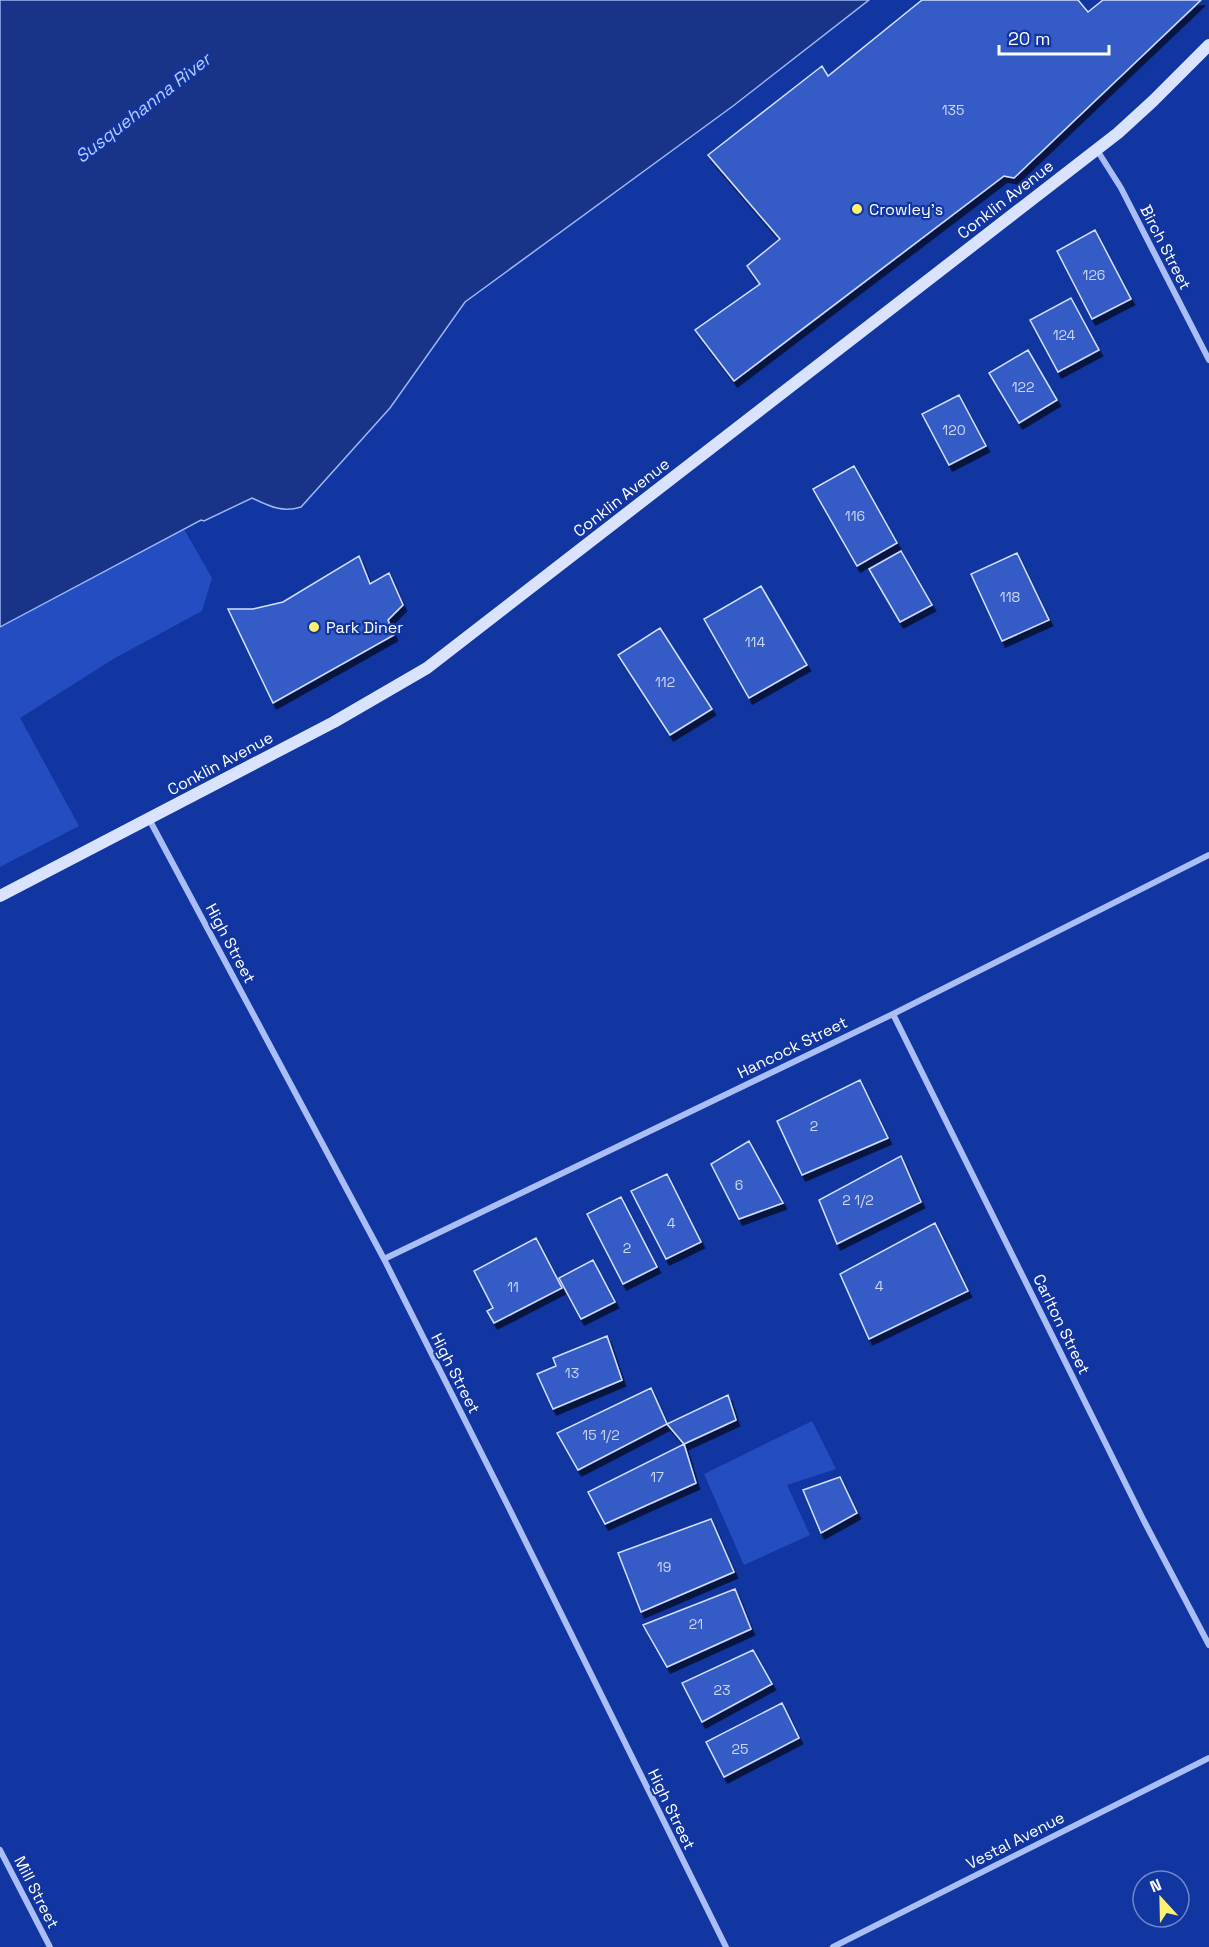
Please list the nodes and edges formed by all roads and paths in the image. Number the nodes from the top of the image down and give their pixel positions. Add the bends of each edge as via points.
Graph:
1 (1209, 45) edge
2 (1097, 149) junction
3 (1209, 360) edge
4 (149, 819) junction
5 (1209, 855) edge
6 (0, 896) edge
7 (893, 1014) junction
8 (384, 1259) junction
9 (1209, 1645) edge
10 (1209, 1758) edge
11 (0, 1850) edge
12 (50, 1947) edge
13 (726, 1947) edge
14 (833, 1947) edge

1 - 2 main road, Conklin Avenue via 1135,118
2 - 3 street, Birch Street
2 - 4 main road, Conklin Avenue via 427,668 334,722
4 - 6 main road, Conklin Avenue
4 - 8 street, High Street
5 - 7 street, Hancock Street
7 - 8 street, Hancock Street
7 - 9 street, Carlton Street
8 - 13 street, High Street
10 - 14 street, Vestal Avenue
11 - 12 street, Mill Street

